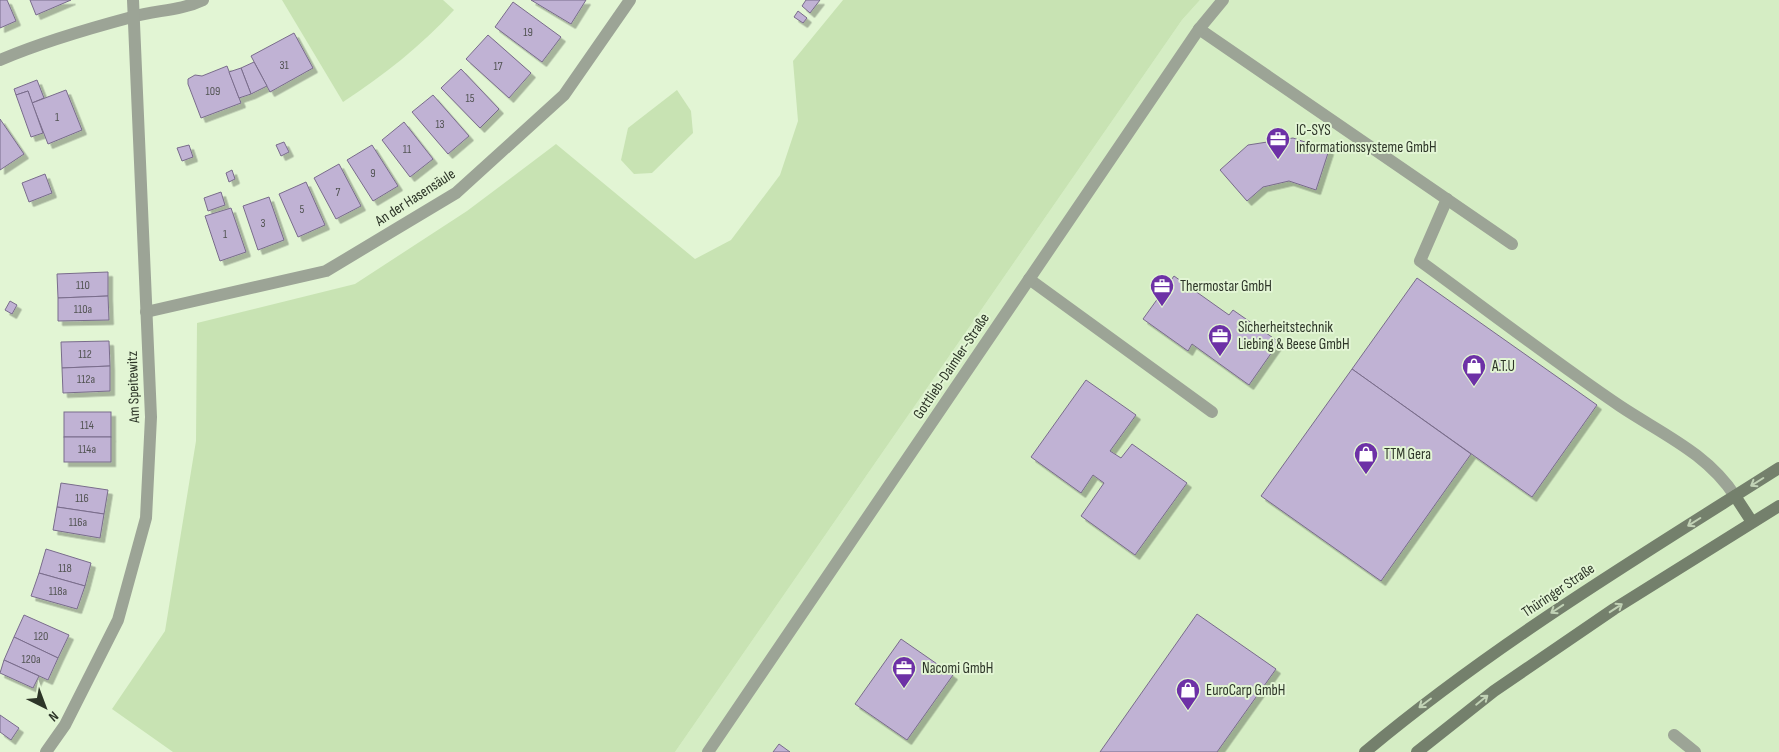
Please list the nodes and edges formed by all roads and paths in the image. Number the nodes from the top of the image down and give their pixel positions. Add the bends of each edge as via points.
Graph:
1 (133, 0) edge
2 (203, 0) edge
3 (630, 0) edge
4 (1223, 0) edge
5 (134, 16) junction
6 (1199, 29) junction
7 (0, 60) edge
8 (1447, 199) junction
9 (1512, 244) dead end
10 (1029, 279) junction
11 (146, 312) junction
12 (1212, 412) dead end
13 (1779, 468) edge
14 (1736, 496) junction
15 (1779, 506) edge
16 (1752, 522) junction
17 (1674, 735) dead end
18 (46, 752) edge
19 (708, 752) edge
20 (1365, 752) edge
21 (1417, 752) edge
22 (1695, 752) edge

1 - 5 street, Am Speitewitz
2 - 5 street via 187,7
3 - 11 street, An der Hasensäule via 564,95 456,193 326,271
4 - 6 street, Gottlieb-Daimler-Straße
5 - 7 street via 31,47
5 - 11 street, Am Speitewitz
6 - 8 street
6 - 10 street, Gottlieb-Daimler-Straße
8 - 9 street
8 - 14 street via 1420,261 1620,405 1700,457 1722,475
10 - 12 street
10 - 19 street, Gottlieb-Daimler-Straße
11 - 18 street, Am Speitewitz via 151,417 146,518 118,620 65,725
13 -> 14 main road, Thüringer Straße
14 - 16 main road
14 -> 20 main road, Thüringer Straße via 1599,581 1480,662
15 - 16 main road
21 -> 16 main road via 1494,690
17 - 22 street

